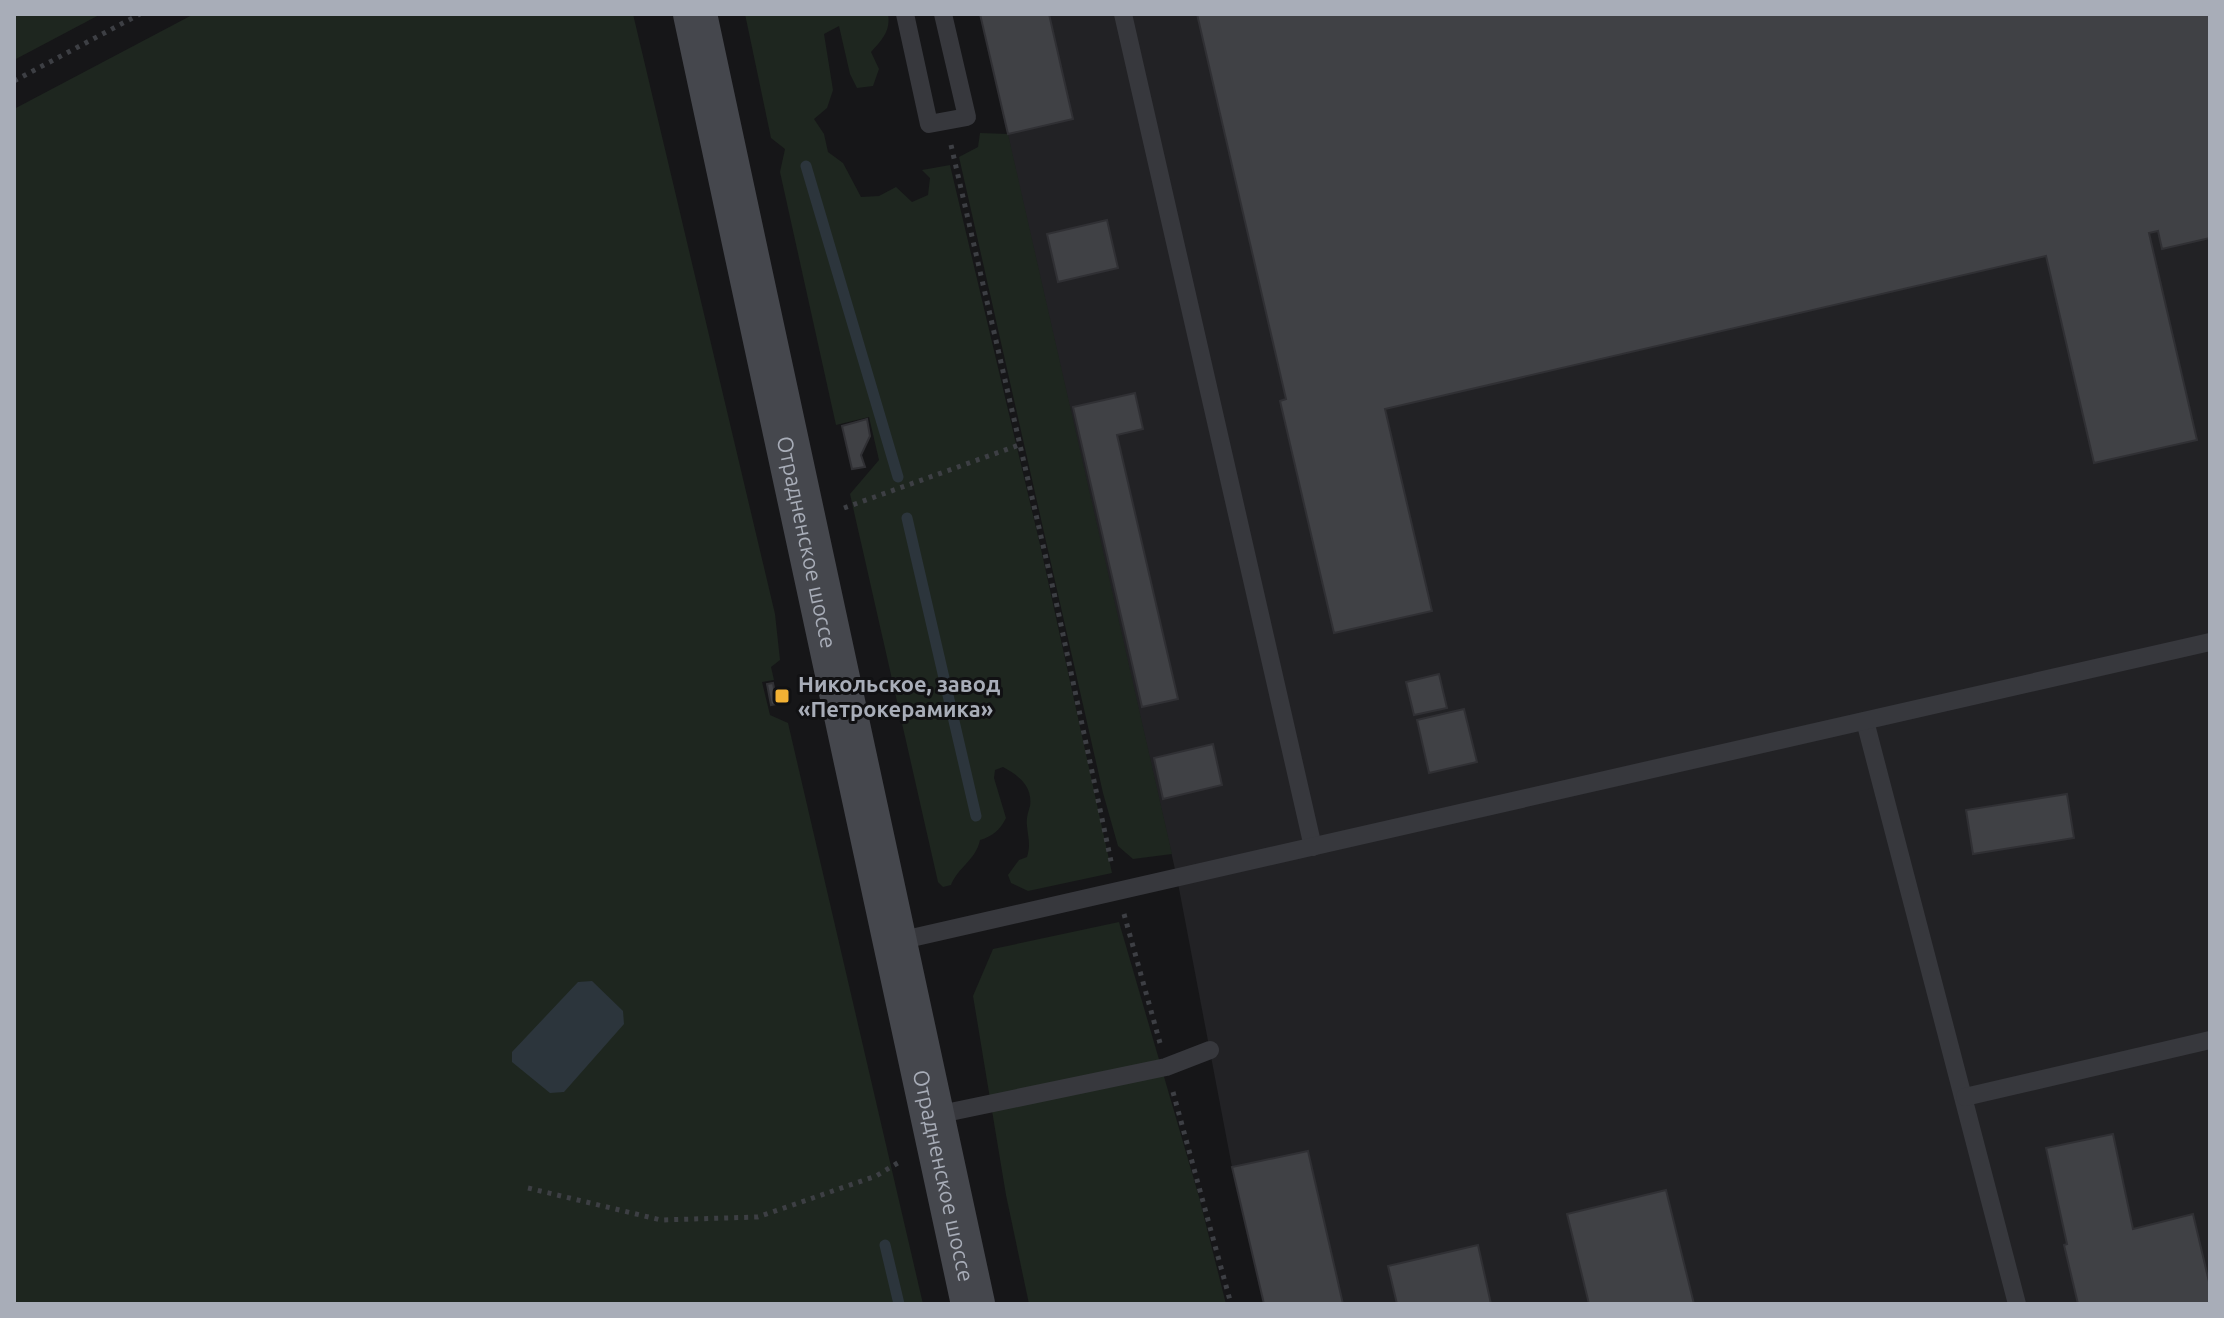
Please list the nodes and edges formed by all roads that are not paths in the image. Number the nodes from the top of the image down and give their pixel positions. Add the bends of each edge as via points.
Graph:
1 (695, 14) edge
2 (905, 14) edge
3 (943, 14) edge
4 (1123, 14) edge
5 (2210, 642) edge
6 (1865, 721) junction
7 (1313, 847) junction
8 (892, 943) junction
9 (2210, 1040) edge
10 (1210, 1050) dead end
11 (1965, 1097) junction
12 (933, 1127) junction
13 (973, 1304) edge
14 (2017, 1304) edge

1 - 8 main road, Отрадненское шоссе
2 - 3 lane via 929,124 967,117
4 - 7 lane
5 - 6 lane
6 - 7 lane
6 - 11 lane
7 - 8 lane
8 - 12 main road, Отрадненское шоссе
9 - 11 lane
10 - 12 lane via 1166,1067
11 - 14 lane
12 - 13 main road, Отрадненское шоссе

